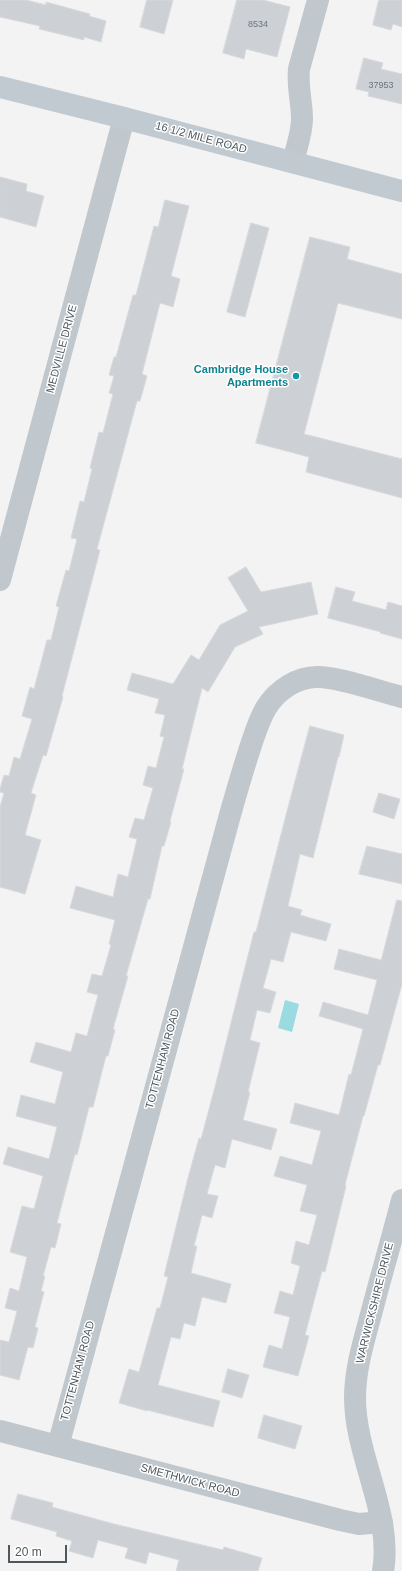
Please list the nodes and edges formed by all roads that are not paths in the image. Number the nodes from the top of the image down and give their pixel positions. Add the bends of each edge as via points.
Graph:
1 (318, 0) edge
2 (0, 87) edge
3 (124, 118) junction
4 (293, 162) junction
5 (402, 191) edge
6 (0, 580) edge
7 (402, 697) edge
8 (402, 1200) edge
9 (0, 1431) edge
10 (58, 1446) junction
11 (382, 1522) junction
12 (383, 1571) edge

1 - 4 street via 298,80 302,119
2 - 3 street, 16 1/2 MILE ROAD
3 - 4 street, 16 1/2 MILE ROAD
3 - 6 street, MEDVILLE DRIVE
4 - 5 street, 16 1/2 MILE ROAD
7 - 10 street, TOTTENHAM ROAD via 333,679 307,678 291,683 267,707 259,723 230,814
8 - 11 street, WARWICKSHIRE DRIVE via 365,1334 355,1398 358,1434
9 - 10 street, SMETHWICK ROAD
10 - 11 street, SMETHWICK ROAD via 340,1520 359,1524
11 - 12 street, WARWICKSHIRE DRIVE via 385,1548

